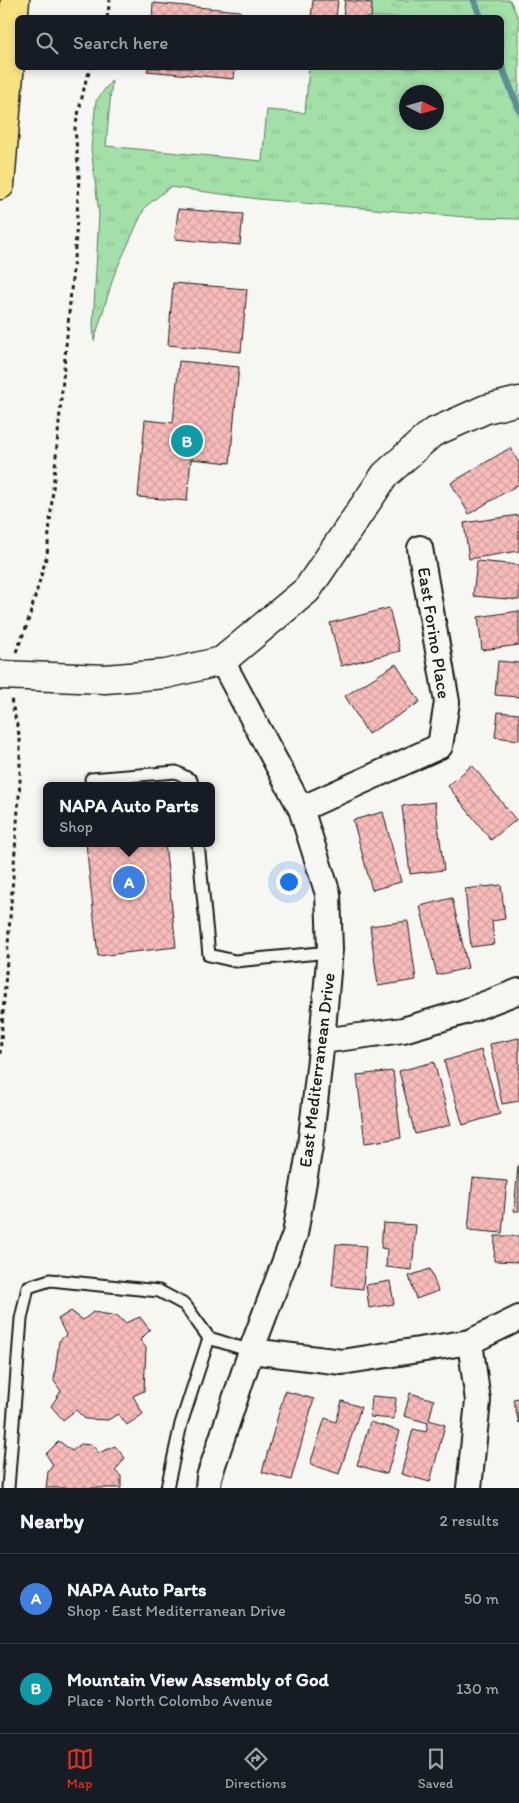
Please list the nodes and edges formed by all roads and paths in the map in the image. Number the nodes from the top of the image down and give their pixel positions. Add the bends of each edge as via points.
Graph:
1 (15, 0) edge
2 (110, 0) edge
3 (108, 15) edge
4 (90, 70) edge
5 (4, 88) edge
6 (0, 185) edge
7 (519, 401) edge
8 (420, 548) dead end
9 (222, 661) junction
10 (3, 675) edge
11 (90, 779) dead end
12 (191, 782) edge
13 (301, 809) junction
14 (198, 847) edge
15 (330, 952) junction
16 (519, 990) edge
17 (322, 1041) junction
18 (0, 1054) edge
19 (519, 1318) edge
20 (209, 1338) junction
21 (470, 1342) junction
22 (250, 1350) junction
23 (8, 1488) edge
24 (166, 1488) edge
25 (208, 1488) edge
26 (469, 1488) edge

1 - 5 highway
2 - 3 path
4 - 10 path via 75,128 79,176 76,236 47,555 27,625
5 - 6 highway
7 - 9 street via 486,410 425,439 385,475 307,590
8 - 13 street, East Forino Place via 447,702 440,746
9 - 10 street via 166,674 105,679
9 - 13 street, East Mediterranean Drive
10 - 18 path via 20,740 20,782
11 - 12 lane via 176,772
13 - 15 street, East Mediterranean Drive via 328,894
14 - 15 lane via 208,955 235,961
15 - 17 street, East Mediterranean Drive
16 - 17 street via 464,1012 403,1030
17 - 22 street, East Mediterranean Drive via 310,1146 295,1234
19 - 21 street
20 - 22 lane
20 - 23 lane via 185,1305 159,1291 50,1280 28,1287 21,1319
20 - 24 lane via 181,1424
21 - 22 street via 342,1362
21 - 26 street via 478,1401
22 - 25 street, East Mediterranean Drive

